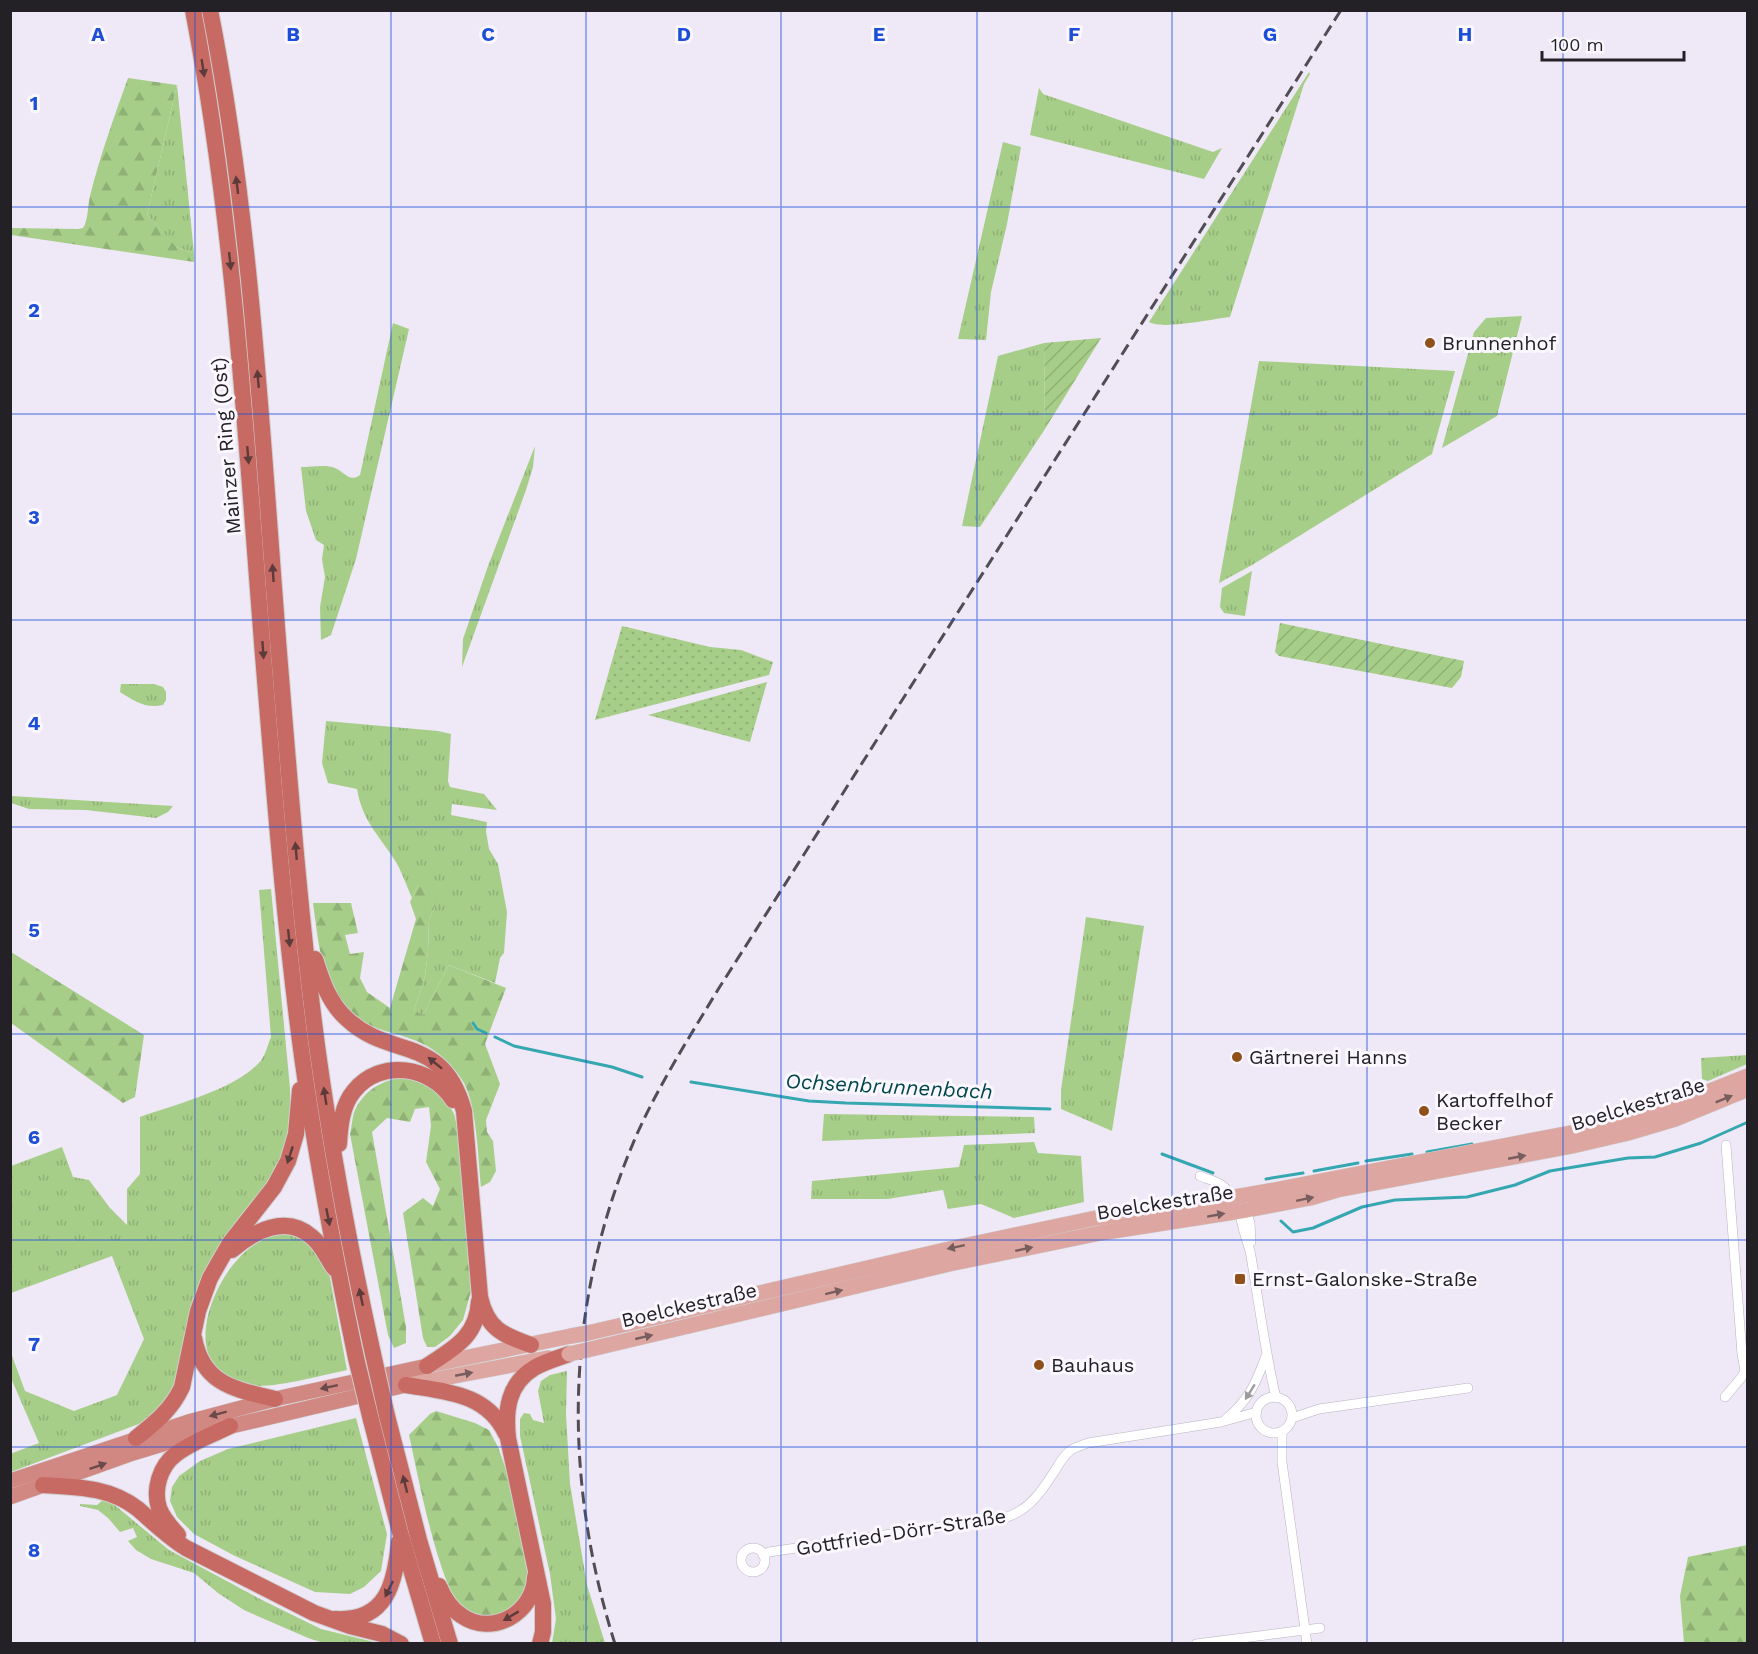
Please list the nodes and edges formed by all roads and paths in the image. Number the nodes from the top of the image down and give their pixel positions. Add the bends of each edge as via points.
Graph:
1 (193, 10) edge
2 (210, 10) edge
3 (302, 909) junction
4 (302, 1056) junction
5 (1748, 1076) edge
6 (1748, 1089) edge
7 (466, 1133) junction
8 (1726, 1145) dead end
9 (1200, 1176) dead end
10 (341, 1196) junction
11 (1235, 1196) junction
12 (1244, 1211) junction
13 (219, 1263) junction
14 (339, 1276) junction
15 (480, 1297) junction
16 (194, 1329) junction
17 (531, 1345) junction
18 (569, 1354) junction
19 (1267, 1355) junction
20 (427, 1366) junction
21 (1746, 1370) edge
22 (406, 1385) junction
23 (1468, 1388) dead end
24 (1725, 1397) dead end
25 (1272, 1398) junction
26 (275, 1399) junction
27 (1291, 1413) junction
28 (1257, 1417) junction
29 (379, 1418) junction
30 (1221, 1422) junction
31 (230, 1426) junction
32 (1276, 1432) junction
33 (136, 1438) junction
34 (508, 1438) junction
35 (10, 1481) edge
36 (43, 1485) junction
37 (10, 1497) edge
38 (400, 1532) junction
39 (419, 1540) junction
40 (764, 1555) dead end
41 (204, 1557) junction
42 (536, 1568) junction
43 (328, 1618) junction
44 (1320, 1629) dead end
45 (1305, 1630) junction
46 (401, 1644) edge
47 (433, 1644) edge
48 (450, 1644) edge
49 (540, 1644) edge
50 (1196, 1644) edge
51 (1307, 1644) edge

1 -> 4 highway, Mainzer Ring (Ost) via 228,239 282,880
3 -> 2 highway, Mainzer Ring (Ost) via 246,258
7 -> 3 highway via 461,1101 452,1081 437,1063 366,1033 336,1008 320,977
10 -> 3 highway via 318,1053
4 -> 13 highway via 296,1134 288,1161
4 -> 14 highway
5 - 11 main road, Boelckestraße via 1621,1122
12 -> 6 main road, Boelckestraße via 1628,1133 1675,1119
7 - 10 highway via 456,1104 431,1078 399,1069 372,1077 354,1090 344,1111 339,1142
7 - 15 highway
8 - 21 street
9 - 11 street via 1226,1187
29 -> 10 highway, bridge via 373,1354
11 - 12 street
11 -> 17 main road, Boelckestraße, bridge via 1096,1218 968,1245
18 -> 12 main road, Boelckestraße, bridge via 949,1264 1100,1233
12 - 19 street
13 - 14 highway via 265,1228 291,1227 313,1238
13 - 16 highway via 203,1294
14 - 29 highway, bridge via 356,1358
15 - 17 highway via 486,1316 497,1330
15 - 20 highway via 471,1331 456,1347
16 - 26 highway via 200,1359 220,1382
16 - 33 highway via 178,1396
17 - 20 main road, Boelckestraße
22 -> 18 main road, Boelckestraße
18 - 34 highway via 535,1367 515,1387 506,1415
19 - 25 street
19 -> 30 street via 1250,1395
20 -> 26 highway
21 - 24 street
22 - 31 highway
22 - 34 highway via 458,1394 476,1402 495,1417
23 - 27 street
25 - 27 street via 1286,1403
25 - 28 street via 1262,1403
26 -> 33 highway
27 - 32 street via 1286,1428
28 - 30 street, Gottfried-Dörr-Straße
28 - 32 street via 1263,1429
29 - 38 highway
39 -> 29 highway
30 - 40 street, Gottfried-Dörr-Straße via 1078,1446 1062,1459 1032,1501 1007,1517
36 -> 31 highway
31 - 41 highway via 174,1455 158,1481 157,1499 164,1518
32 - 45 street
33 - 35 highway
34 - 42 highway
36 - 37 highway
36 - 41 highway via 91,1488 115,1495 176,1542
38 -> 43 highway via 395,1577 384,1600 358,1616
38 - 47 highway
42 -> 39 highway via 532,1592 522,1610 504,1621 478,1623 460,1615 446,1600
39 - 48 highway
41 - 43 highway
42 - 49 highway via 543,1611
43 - 46 highway via 382,1634
44 - 45 street
45 - 50 street
45 - 51 street

